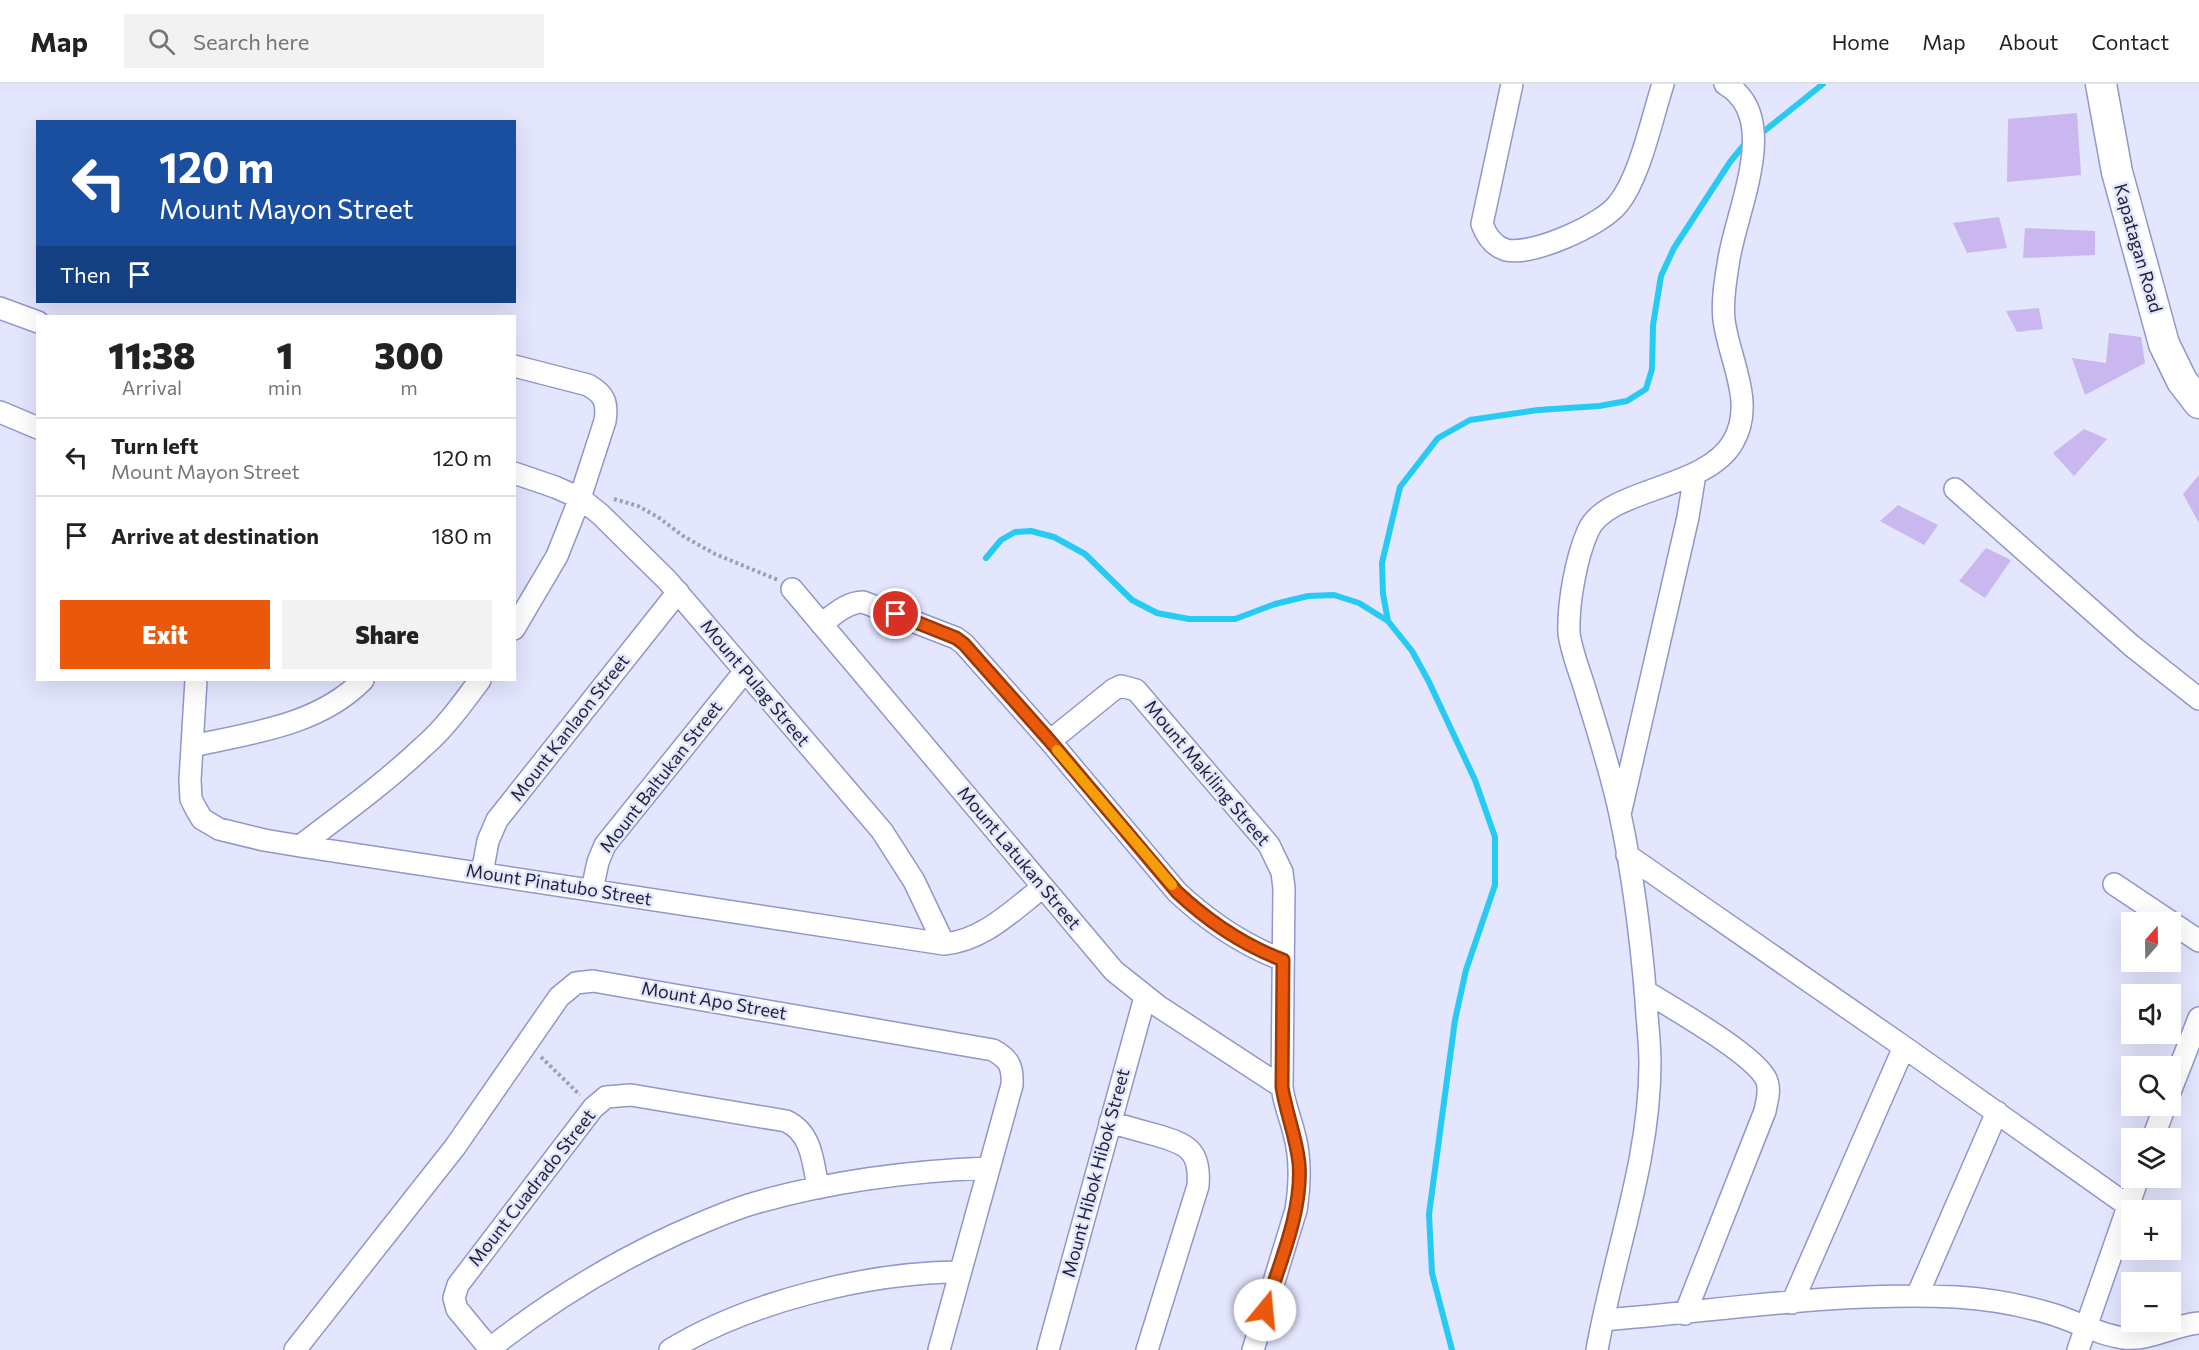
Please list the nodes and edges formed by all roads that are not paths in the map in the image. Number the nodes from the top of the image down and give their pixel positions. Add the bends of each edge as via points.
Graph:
1 (1512, 84) edge
2 (1663, 84) edge
3 (1725, 84) edge
4 (2101, 84) edge
5 (0, 308) edge
6 (36, 321) edge
7 (516, 367) edge
8 (2199, 403) edge
9 (0, 412) edge
10 (36, 427) edge
11 (516, 474) edge
12 (1695, 474) junction
13 (1954, 489) dead end
14 (580, 498) junction
15 (792, 589) road end
16 (678, 592) junction
17 (821, 624) junction
18 (516, 626) edge
19 (745, 671) junction
20 (196, 681) edge
21 (362, 681) edge
22 (479, 681) edge
23 (2199, 699) edge
24 (1050, 741) junction
25 (192, 746) junction
26 (1620, 814) junction
27 (300, 846) junction
28 (1627, 855) junction
29 (482, 873) junction
30 (2114, 884) dead end
31 (1043, 886) junction
32 (592, 890) junction
33 (2199, 941) edge
34 (944, 944) junction
35 (1283, 960) junction
36 (1645, 991) junction
37 (1145, 997) junction
38 (2199, 1018) edge
39 (1904, 1047) junction
40 (2181, 1064) edge
41 (1282, 1087) junction
42 (1997, 1112) junction
43 (1110, 1122) junction
44 (989, 1168) junction
45 (818, 1188) junction
46 (2121, 1201) edge
47 (2121, 1223) edge
48 (960, 1272) junction
49 (1917, 1296) junction
50 (1792, 1303) junction
51 (1685, 1314) junction
52 (1602, 1320) junction
53 (2199, 1323) edge
54 (2086, 1325) junction
55 (489, 1349) edge
56 (295, 1350) edge
57 (670, 1350) edge
58 (939, 1350) edge
59 (1047, 1350) edge
60 (1147, 1350) edge
61 (1253, 1350) edge
62 (1597, 1350) edge
63 (2078, 1350) edge

1 - 2 street via 1482,224 1493,243 1506,250 1527,250 1592,224 1619,203 1636,168
3 - 12 street via 1748,105 1754,128 1750,176 1730,246 1725,288 1724,319 1742,404 1733,443 1716,461
4 - 8 main road, Kapatagan Road via 2117,172 2164,344 2182,381
5 - 6 street
7 - 14 street via 588,386 605,399 605,421
9 - 10 street
11 - 14 street, Mount Pulag Street
12 - 26 street
12 - 26 street via 1604,510 1588,528 1570,593 1569,636
13 - 23 street via 2132,646
14 - 16 street, Mount Pulag Street
14 - 18 street via 557,556
15 - 17 street, Mount Latukan Street
16 - 19 street, Mount Pulag Street
16 - 29 street, Mount Kanlaon Street via 497,820
17 - 24 street via 848,605 863,602 956,638 973,652
17 - 31 street, Mount Latukan Street
19 - 32 street, Mount Baltukan Street via 606,845
19 - 34 street, Mount Pulag Street via 882,831 914,881
20 - 25 street, Mount Pinatubo Street
21 - 25 street via 324,709 277,728
22 - 27 street via 425,746
24 - 35 street via 1194,908 1251,946
24 - 35 street, Mount Makiling Street via 1121,686 1142,695 1277,858 1284,888
25 - 27 street, Mount Pinatubo Street via 192,799 202,819 230,832
26 - 28 street
27 - 29 street, Mount Pinatubo Street
28 - 36 street
28 - 39 street
29 - 32 street, Mount Pinatubo Street
30 - 33 street
31 - 34 street, Mount Pinatubo Street via 975,937
31 - 37 street, Mount Latukan Street via 1114,971
32 - 34 street, Mount Pinatubo Street
35 - 41 street, Mount Makiling Street
36 - 51 street via 1736,1049 1761,1069 1768,1082 1765,1111
36 - 52 street via 1650,1060 1644,1142
37 - 41 street, Mount Latukan Street
37 - 43 street, Mount Hibok Hibok Street
38 - 40 street
39 - 42 street
39 - 50 street
41 - 61 street, Mount Makiling Street via 1294,1134 1300,1189
42 - 46 street
42 - 49 street
43 - 59 street, Mount Hibok Hibok Street
43 - 60 street via 1186,1145 1199,1171 1198,1186
44 - 45 street via 888,1175
44 - 48 street, Mount Apo Street
44 - 56 street, Mount Apo Street via 1013,1074 1012,1065 993,1050 593,981 576,983 567,989 455,1147
45 - 55 street via 714,1217 618,1262 538,1312
45 - 55 street, Mount Cuadrado Street via 806,1139 795,1125 786,1121 631,1095 606,1097 593,1108 458,1285 454,1298 457,1309
47 - 54 street
48 - 57 street via 909,1275 828,1288 722,1324
48 - 58 street, Mount Apo Street
49 - 50 street
49 - 54 street via 2023,1306
50 - 51 street
51 - 52 street
52 - 62 street
53 - 54 street via 2125,1338
54 - 63 street

